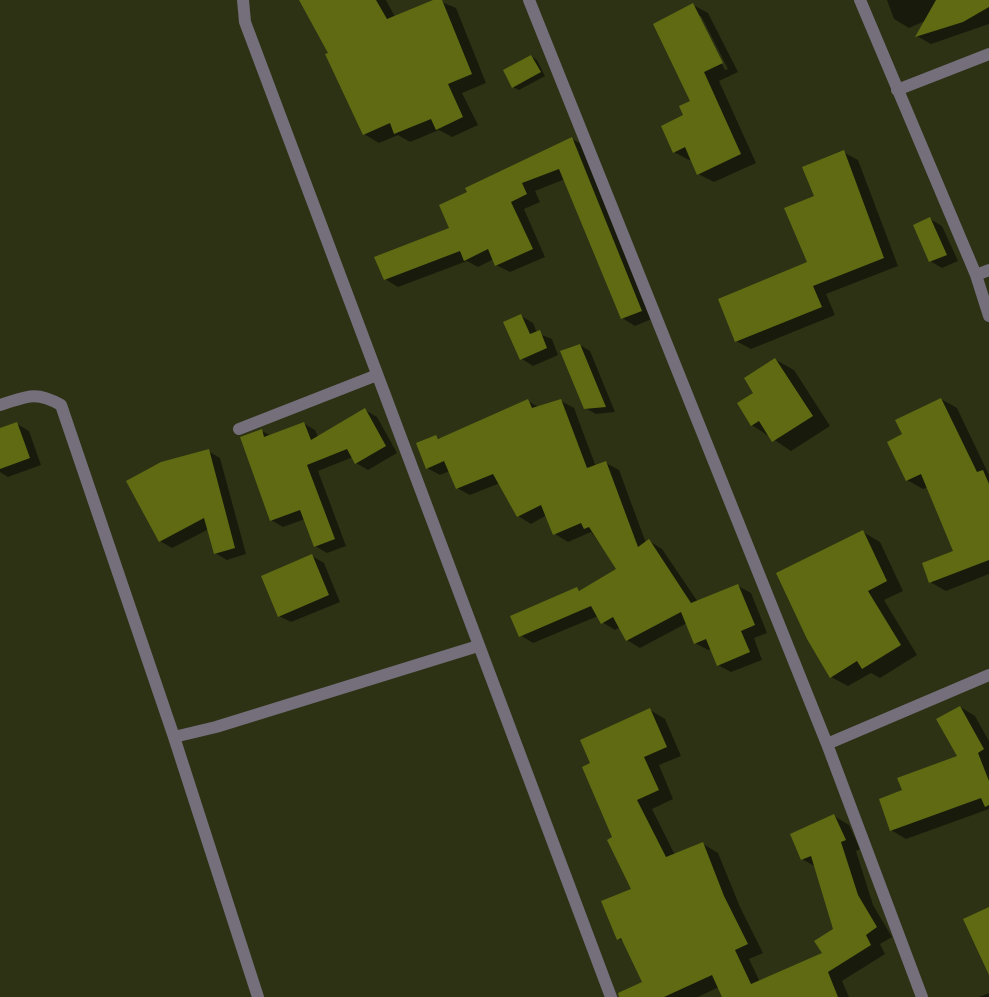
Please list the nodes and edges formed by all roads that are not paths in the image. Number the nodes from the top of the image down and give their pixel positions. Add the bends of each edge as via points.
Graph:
1 (243, 0) edge
2 (529, 0) edge
3 (860, 0) edge
4 (989, 54) edge
5 (897, 90) junction
6 (989, 270) edge
7 (976, 275) junction
8 (989, 316) edge
9 (377, 375) junction
10 (0, 405) edge
11 (239, 429) dead end
12 (478, 646) junction
13 (989, 675) edge
14 (174, 737) junction
15 (827, 744) junction
16 (258, 997) edge
17 (611, 997) edge
18 (922, 997) edge

1 - 9 street via 245,22
2 - 15 street
3 - 5 street
4 - 5 street
5 - 7 street
6 - 7 street
7 - 8 street
9 - 11 street
9 - 12 street
10 - 14 street via 34,394 61,405
12 - 14 street
12 - 17 street
13 - 15 street
14 - 16 street
15 - 18 street

